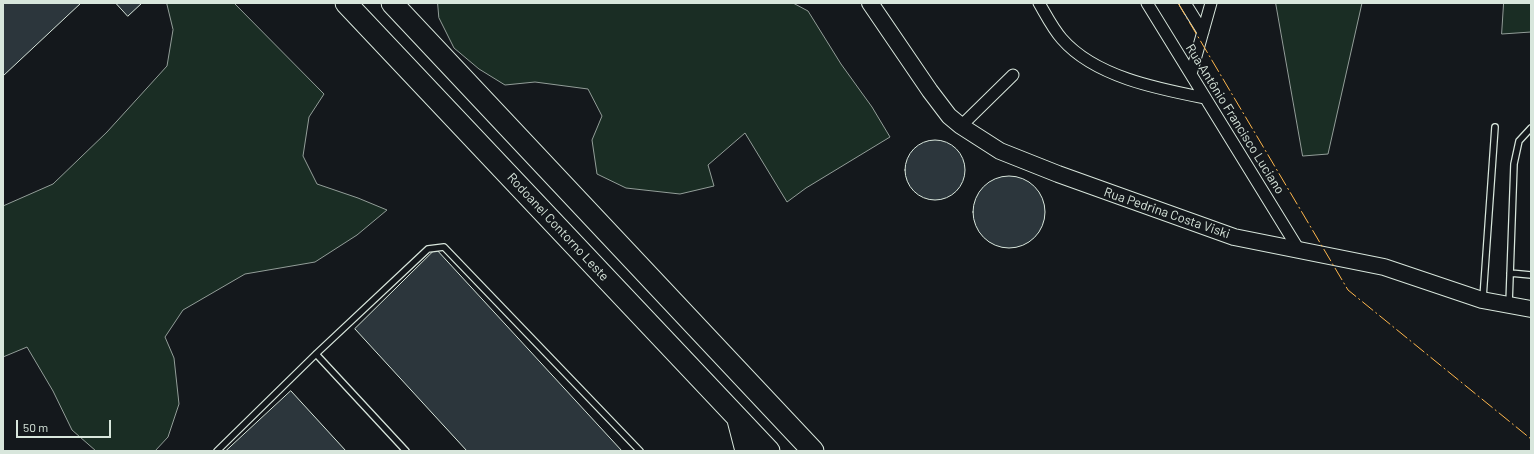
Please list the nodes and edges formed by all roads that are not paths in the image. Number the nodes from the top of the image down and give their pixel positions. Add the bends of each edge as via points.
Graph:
1 (334, 3) edge
2 (346, 3) edge
3 (392, 3) edge
4 (870, 3) edge
5 (1039, 3) edge
6 (1147, 3) edge
7 (1185, 3) edge
8 (1211, 3) edge
9 (1203, 32) junction
10 (405, 66) junction
11 (1191, 74) junction
12 (1013, 75) dead end
13 (1205, 98) junction
14 (961, 126) junction
15 (1495, 127) dead end
16 (1531, 128) edge
17 (1299, 250) junction
18 (1510, 273) junction
19 (1531, 275) edge
20 (1482, 300) junction
21 (1509, 306) junction
22 (1531, 309) edge
23 (316, 354) junction
24 (738, 418) junction
25 (217, 451) edge
26 (406, 451) edge
27 (640, 451) edge
28 (746, 451) edge
29 (769, 451) edge
30 (813, 451) edge

1 - 10 street
2 - 10 highway, Rodoanel Contorno Leste
3 - 30 highway
4 - 14 street, Rua Pedrina Costa Viski via 930,91 949,116
5 - 13 street via 1062,40 1090,61 1138,83
6 - 11 street, Rua Antônio Francisco Luciano
7 - 9 street
8 - 9 street
9 - 11 street
10 - 24 highway, Rodoanel Contorno Leste
11 - 13 street, Rua Antônio Francisco Luciano
12 - 14 street
13 - 17 street, Rua Antônio Francisco Luciano
14 - 17 street, Rua Pedrina Costa Viski via 1000,151 1058,174 1228,235
15 - 20 lane
16 - 18 lane via 1519,141 1514,164
17 - 20 street, Rua Pedrina Costa Viski via 1397,270
18 - 19 lane
18 - 21 lane
20 - 21 street, Rua Pedrina Costa Viski
21 - 22 street, Rua Pedrina Costa Viski
23 - 25 lane
23 - 26 lane
23 - 27 lane via 428,249 444,247
24 - 28 highway
24 - 29 highway, Rodoanel Contorno Leste

